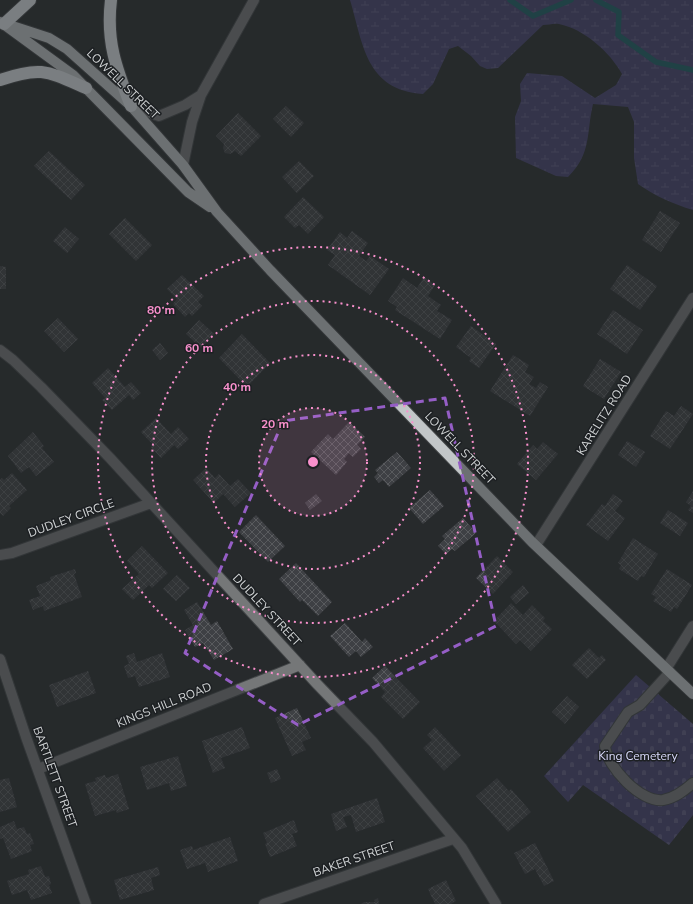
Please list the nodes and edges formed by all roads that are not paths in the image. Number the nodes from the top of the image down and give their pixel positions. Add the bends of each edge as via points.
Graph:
1 (30, 0) edge
2 (111, 0) edge
3 (254, 0) edge
4 (2, 23) edge
5 (0, 80) edge
6 (86, 88) junction
7 (201, 95) junction
8 (131, 106) junction
9 (183, 165) junction
10 (217, 212) junction
11 (693, 298) edge
12 (0, 350) edge
13 (151, 503) junction
14 (536, 545) junction
15 (0, 555) edge
16 (693, 626) edge
17 (0, 659) edge
18 (300, 665) junction
19 (668, 670) junction
20 (693, 694) edge
21 (38, 769) junction
22 (693, 784) edge
23 (453, 839) junction
24 (86, 904) edge
25 (264, 904) edge
26 (496, 904) edge

1 - 4 highway
2 - 8 highway via 108,20 110,46
3 - 7 street
4 - 6 main road, LOWELL STREET via 73,75
4 - 8 main road, LOWELL STREET via 49,38 67,49
5 - 6 highway via 33,71 52,73
6 - 10 main road, LOWELL STREET via 188,192
7 - 8 street via 159,116
7 - 9 street
8 - 9 main road, LOWELL STREET
9 - 10 main road, LOWELL STREET
10 - 14 main road, LOWELL STREET
11 - 14 street, KARELITZ ROAD
12 - 13 street, DUDLEY STREET via 41,387
13 - 15 street, DUDLEY CIRCLE via 12,553
13 - 18 street, DUDLEY STREET
14 - 19 main road, LOWELL STREET
16 - 19 street
17 - 21 street, BARTLETT STREET
18 - 21 street, KINGS HILL ROAD
18 - 23 street, DUDLEY STREET via 373,742
19 - 20 main road, LOWELL STREET
19 - 22 street via 640,705 628,712 605,746 606,752 616,770 646,796 662,800 673,797
21 - 24 street, BARTLETT STREET
23 - 25 street, BAKER STREET
23 - 26 street, DUDLEY STREET via 462,848

